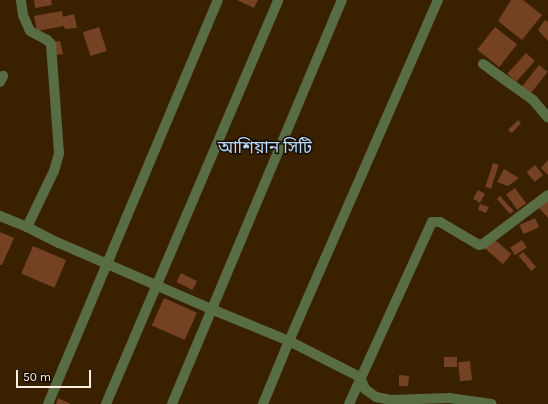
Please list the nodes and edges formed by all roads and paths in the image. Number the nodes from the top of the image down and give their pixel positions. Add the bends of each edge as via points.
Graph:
1 (21, 0) edge
2 (218, 0) edge
3 (278, 0) edge
4 (342, 0) edge
5 (438, 0) edge
6 (483, 64) dead end
7 (548, 118) edge
8 (548, 195) edge
9 (0, 216) edge
10 (27, 227) junction
11 (107, 264) junction
12 (156, 285) junction
13 (211, 309) junction
14 (289, 341) junction
15 (360, 377) junction
16 (48, 404) edge
17 (106, 404) edge
18 (172, 404) edge
19 (263, 404) edge
20 (349, 404) edge
21 (492, 404) edge

1 - 10 street via 23,15 30,31 51,44 59,153 54,170
2 - 11 street
3 - 12 street
4 - 13 street
5 - 14 street
6 - 7 street via 533,100
8 - 15 street via 479,245 440,222 432,222
9 - 10 street
10 - 11 street
11 - 12 street
11 - 16 street
12 - 13 street
12 - 17 street
13 - 14 street
13 - 18 street
14 - 15 street
14 - 19 street
15 - 20 street
15 - 21 street via 365,389 376,397 391,400 449,398

